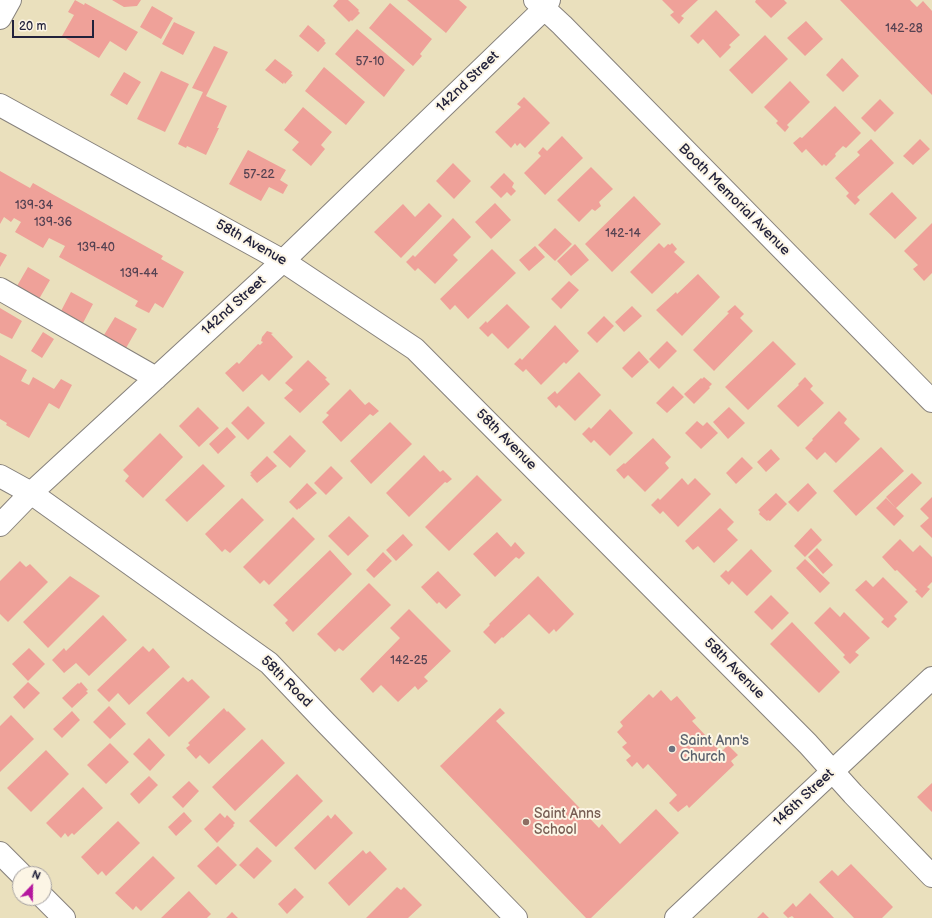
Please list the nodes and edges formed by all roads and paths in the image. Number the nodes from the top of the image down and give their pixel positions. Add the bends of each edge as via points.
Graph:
1 (10, 0) edge
2 (543, 3) edge
3 (0, 18) edge
4 (0, 106) edge
5 (283, 261) junction
6 (0, 289) edge
7 (156, 378) junction
8 (932, 401) edge
9 (0, 476) edge
10 (31, 494) junction
11 (0, 525) edge
12 (932, 678) edge
13 (833, 771) junction
14 (0, 853) edge
15 (13, 866) edge
16 (932, 876) edge
17 (52, 906) edge
18 (64, 918) edge
19 (516, 918) edge
20 (676, 918) edge

1 - 3 street
2 - 5 street, 142nd Street
2 - 8 street, Booth Memorial Avenue
4 - 5 street, 58th Avenue
5 - 7 street, 142nd Street
5 - 13 street, 58th Avenue via 414,349
6 - 7 street
7 - 10 street, 142nd Street
9 - 10 street, 58th Road
10 - 11 street, 142nd Street
10 - 19 street, 58th Road via 269,663
12 - 13 street, 146th Street
13 - 16 street, 58th Avenue
13 - 20 street, 146th Street
14 - 15 street
17 - 18 street

